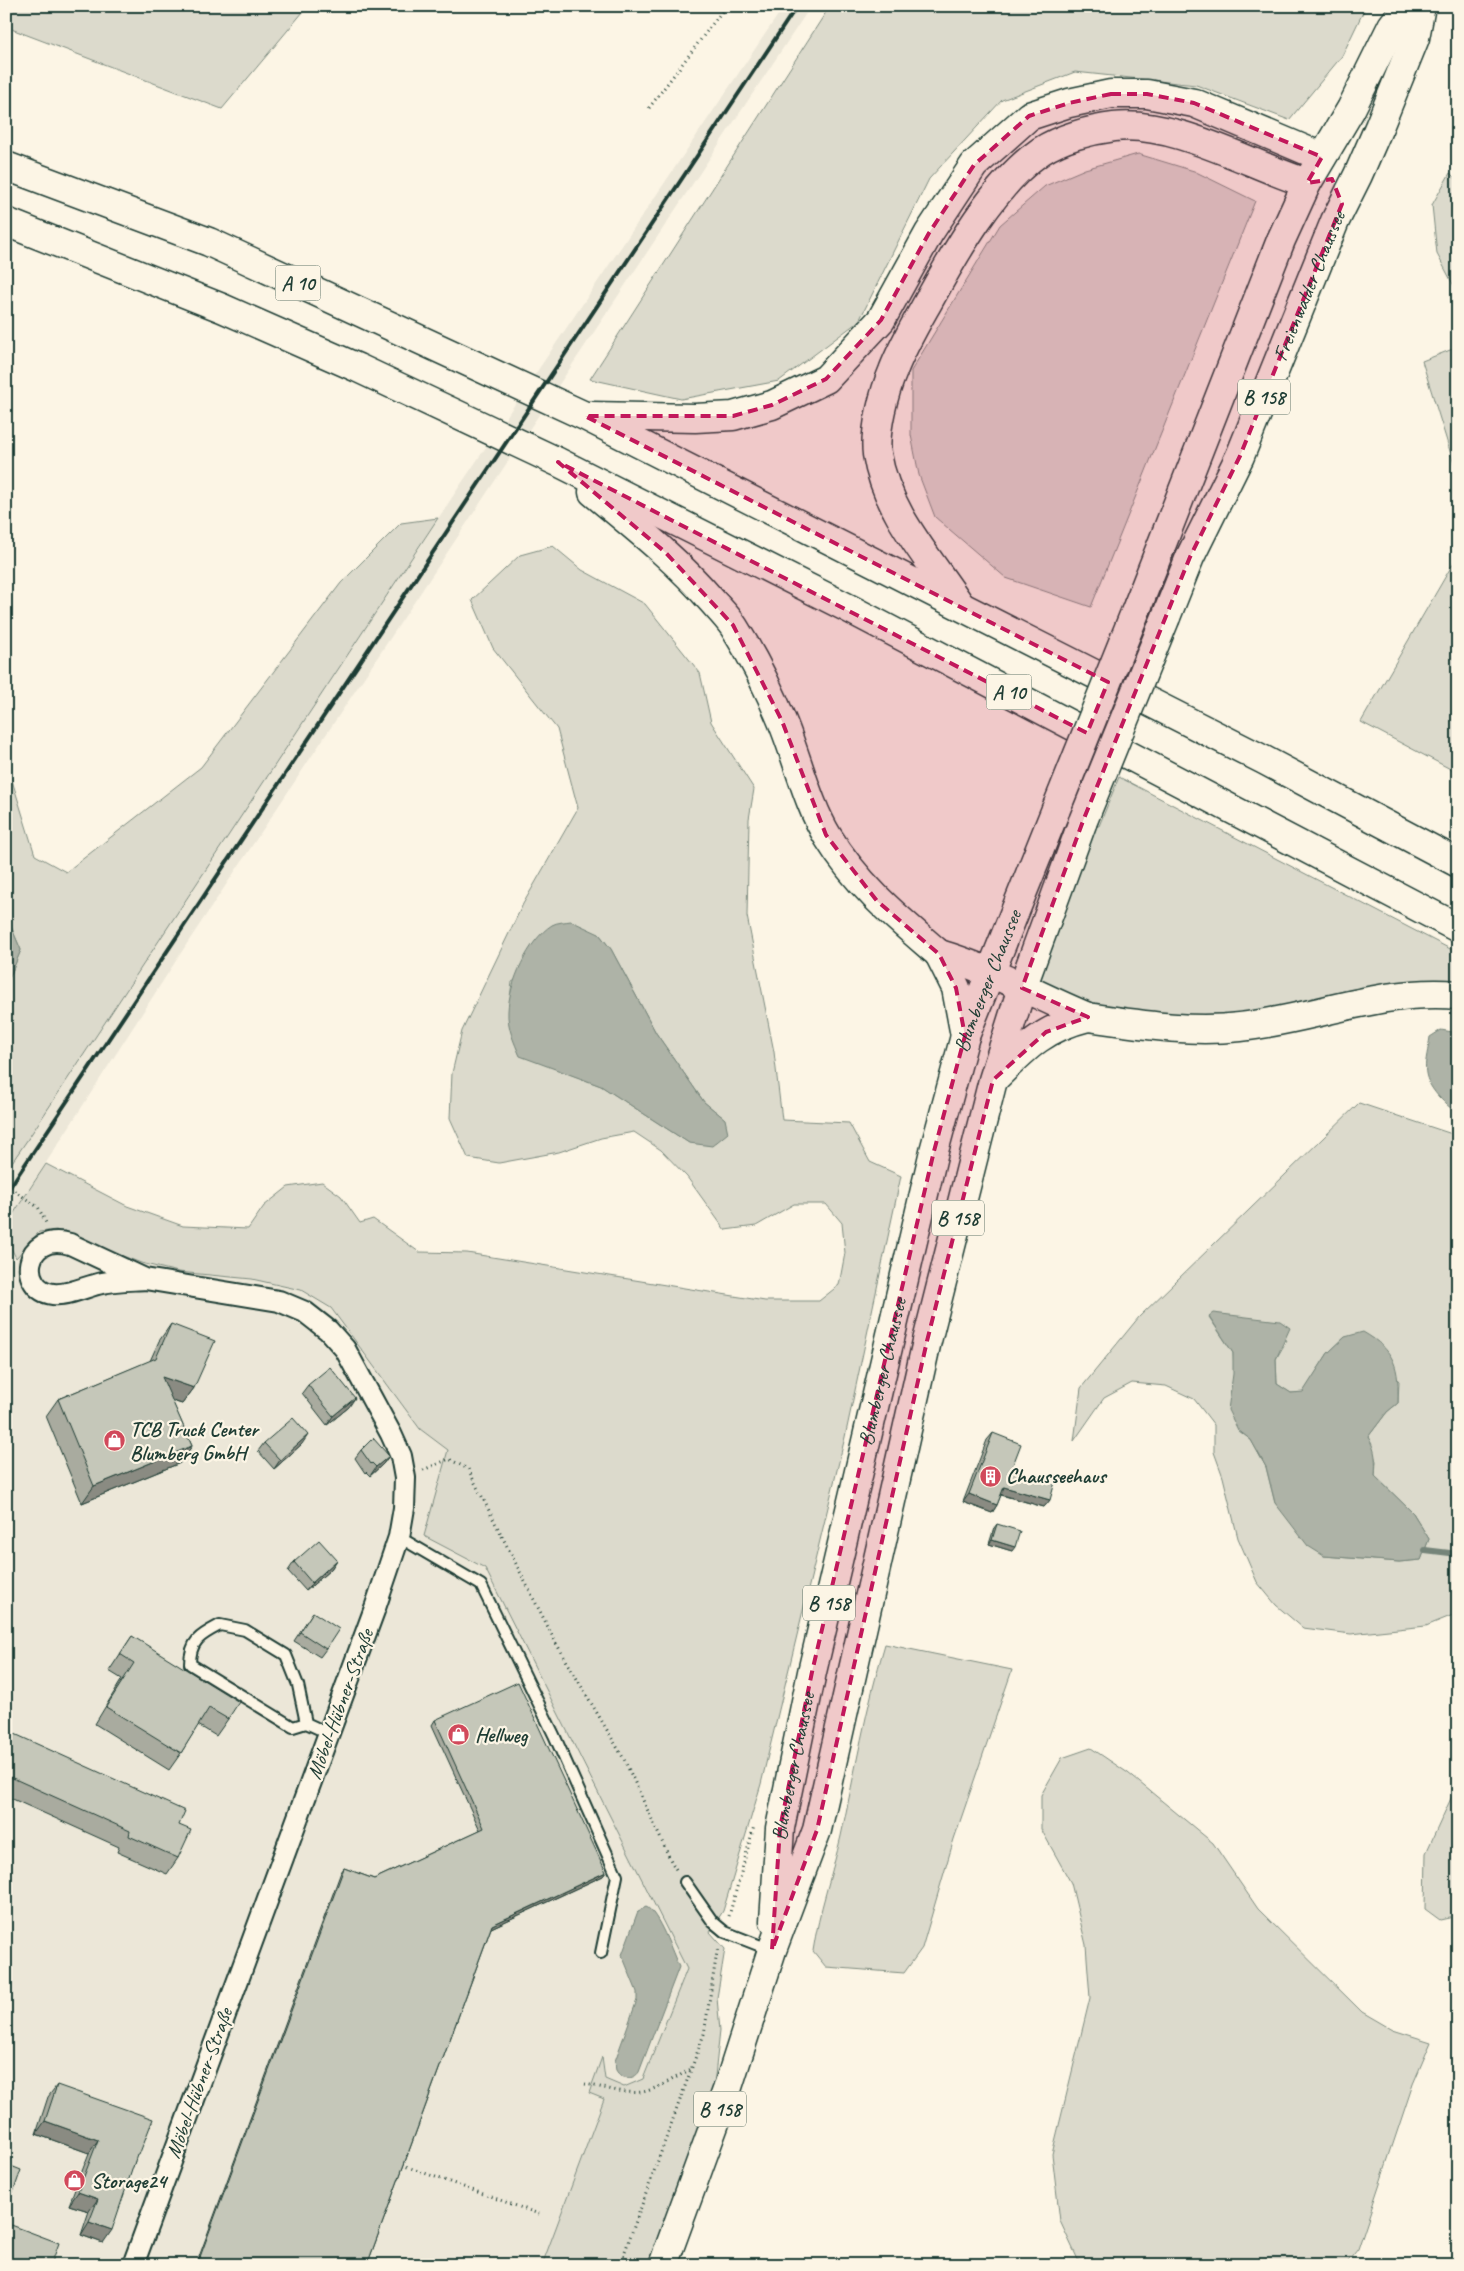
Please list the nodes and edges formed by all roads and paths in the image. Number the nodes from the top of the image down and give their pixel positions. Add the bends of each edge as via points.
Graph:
1 (726, 6) edge
2 (1407, 6) edge
3 (1421, 6) edge
4 (650, 108) dead end
5 (6, 166) edge
6 (1332, 180) junction
7 (6, 222) edge
8 (585, 416) junction
9 (558, 462) junction
10 (963, 608) junction
11 (1056, 809) joint
12 (1083, 820) joint
13 (1458, 863) edge
14 (1458, 928) edge
15 (939, 954) junction
16 (990, 971) junction
17 (1022, 988) junction
18 (1458, 995) edge
19 (1088, 1017) junction
20 (965, 1036) junction
21 (993, 1080) junction
22 (6, 1185) edge
23 (54, 1242) junction
24 (145, 1279) junction
25 (405, 1478) junction
26 (399, 1537) junction
27 (306, 1723) junction
28 (330, 1734) junction
29 (685, 1882) joint
30 (724, 1932) junction
31 (772, 1950) junction
32 (601, 1953) dead end
33 (693, 2067) junction
34 (585, 2084) dead end
35 (402, 2165) edge
36 (539, 2214) dead end
37 (133, 2265) edge
38 (620, 2265) edge
39 (663, 2265) edge

1 - 4 path
2 - 6 main road, Freienwalder Chaussee / B 158 via 1392,26 1351,109
3 - 6 main road, Freienwalder Chaussee / B 158 via 1415,38
5 - 8 main road, A 10 via 209,242
6 - 8 main road via 1194,103 1147,94 1111,94 1069,103 1030,116 974,165 929,233 881,320 826,379 772,405 733,416
6 - 10 main road via 1181,136 1115,127 1084,133 1042,151 1021,167 996,195 956,251 913,328 892,371 879,420 877,452 884,485 902,519
6 - 11 main road, Freienwalder Chaussee / B 158, bridge via 1281,240
6 - 12 main road, Freienwalder Chaussee / B 158, bridge via 1240,456 1190,557
7 - 9 main road, A 10 via 222,308
8 - 10 main road, A 10
9 - 14 main road, A 10 via 850,609
9 - 15 main road via 665,552 733,625 756,664 782,721 826,835 849,869 877,901
10 - 13 main road, A 10 via 1264,760
11 - 16 main road, Blumberger Chaussee / B 158
12 - 17 main road, Blumberger Chaussee / B 158
15 - 16 main road
15 - 20 main road via 956,988
16 - 17 main road
16 - 20 main road, Blumberger Chaussee / B 158
17 - 19 main road
17 - 21 main road, Blumberger Chaussee / B 158
18 - 19 main road via 1432,993 1368,1000 1240,1027 1174,1029
19 - 21 main road via 1046,1032
20 - 31 main road, Blumberger Chaussee / B 158 via 934,1151 812,1672 780,1828
21 - 31 main road, Blumberger Chaussee / B 158 via 926,1341 817,1830
22 - 23 path via 38,1207
23 - 24 street, Möbel-Hübner-Straße via 70,1244
23 - 24 street, Möbel-Hübner-Straße via 38,1248 32,1258 30,1274 42,1290 62,1294 105,1282
24 - 25 street, Möbel-Hübner-Straße via 279,1301 305,1312 345,1349 391,1434 401,1456
25 - 26 street, Möbel-Hübner-Straße
25 - 29 path via 449,1459 468,1469 556,1643 624,1759 671,1861
26 - 28 street, Möbel-Hübner-Straße
26 - 32 lane via 481,1585 554,1735 617,1876
27 - 27 lane via 298,1685 286,1655 245,1630 220,1625 200,1636 190,1651 190,1664 293,1727
27 - 28 lane
28 - 37 street, Möbel-Hübner-Straße
29 - 30 lane via 713,1922
30 - 31 lane
30 - 33 path via 718,1946 704,2034
31 - 39 main road, Blumberger Chaussee / B 158 via 727,2090
33 - 34 path via 646,2091 632,2092
33 - 38 path
35 - 36 path

